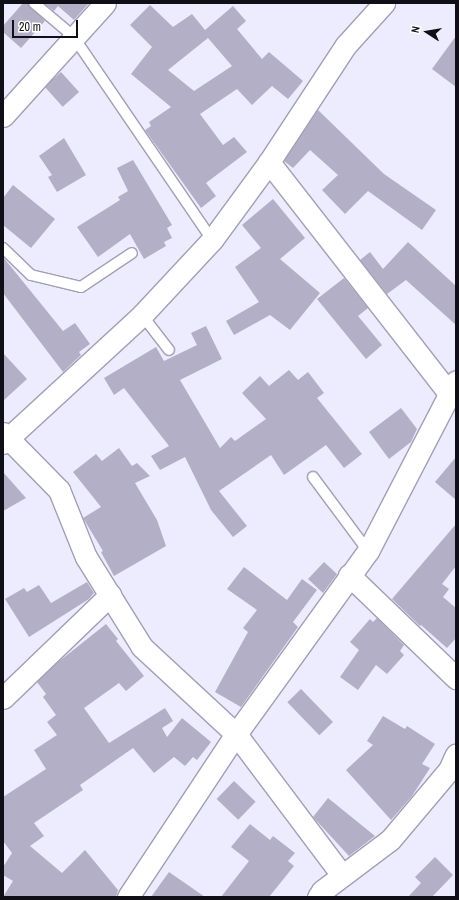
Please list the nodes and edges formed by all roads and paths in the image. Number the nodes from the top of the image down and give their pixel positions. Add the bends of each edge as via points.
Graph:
1 (34, 3) edge
2 (105, 3) edge
3 (382, 4) edge
4 (73, 36) junction
5 (3, 116) edge
6 (269, 162) junction
7 (212, 240) junction
8 (3, 248) edge
9 (132, 253) dead end
10 (142, 315) junction
11 (169, 350) dead end
12 (454, 391) edge
13 (5, 438) edge
14 (313, 477) dead end
15 (368, 551) junction
16 (349, 575) junction
17 (110, 595) junction
18 (456, 678) edge
19 (3, 698) edge
20 (236, 734) junction
21 (456, 754) edge
22 (342, 875) junction
23 (128, 897) edge
24 (318, 897) edge

1 - 4 lane
2 - 4 street
3 - 6 street via 346,45
4 - 5 street
4 - 7 lane
6 - 7 street
6 - 12 street
7 - 10 street
8 - 9 lane via 31,275 81,287
10 - 11 lane
10 - 13 street
12 - 15 street
13 - 17 street via 59,490 86,557
14 - 15 lane
15 - 16 street
16 - 18 street
16 - 20 street
17 - 19 street
17 - 20 street via 142,647
20 - 22 street
20 - 23 street
21 - 22 street via 449,770 390,840
22 - 24 street

